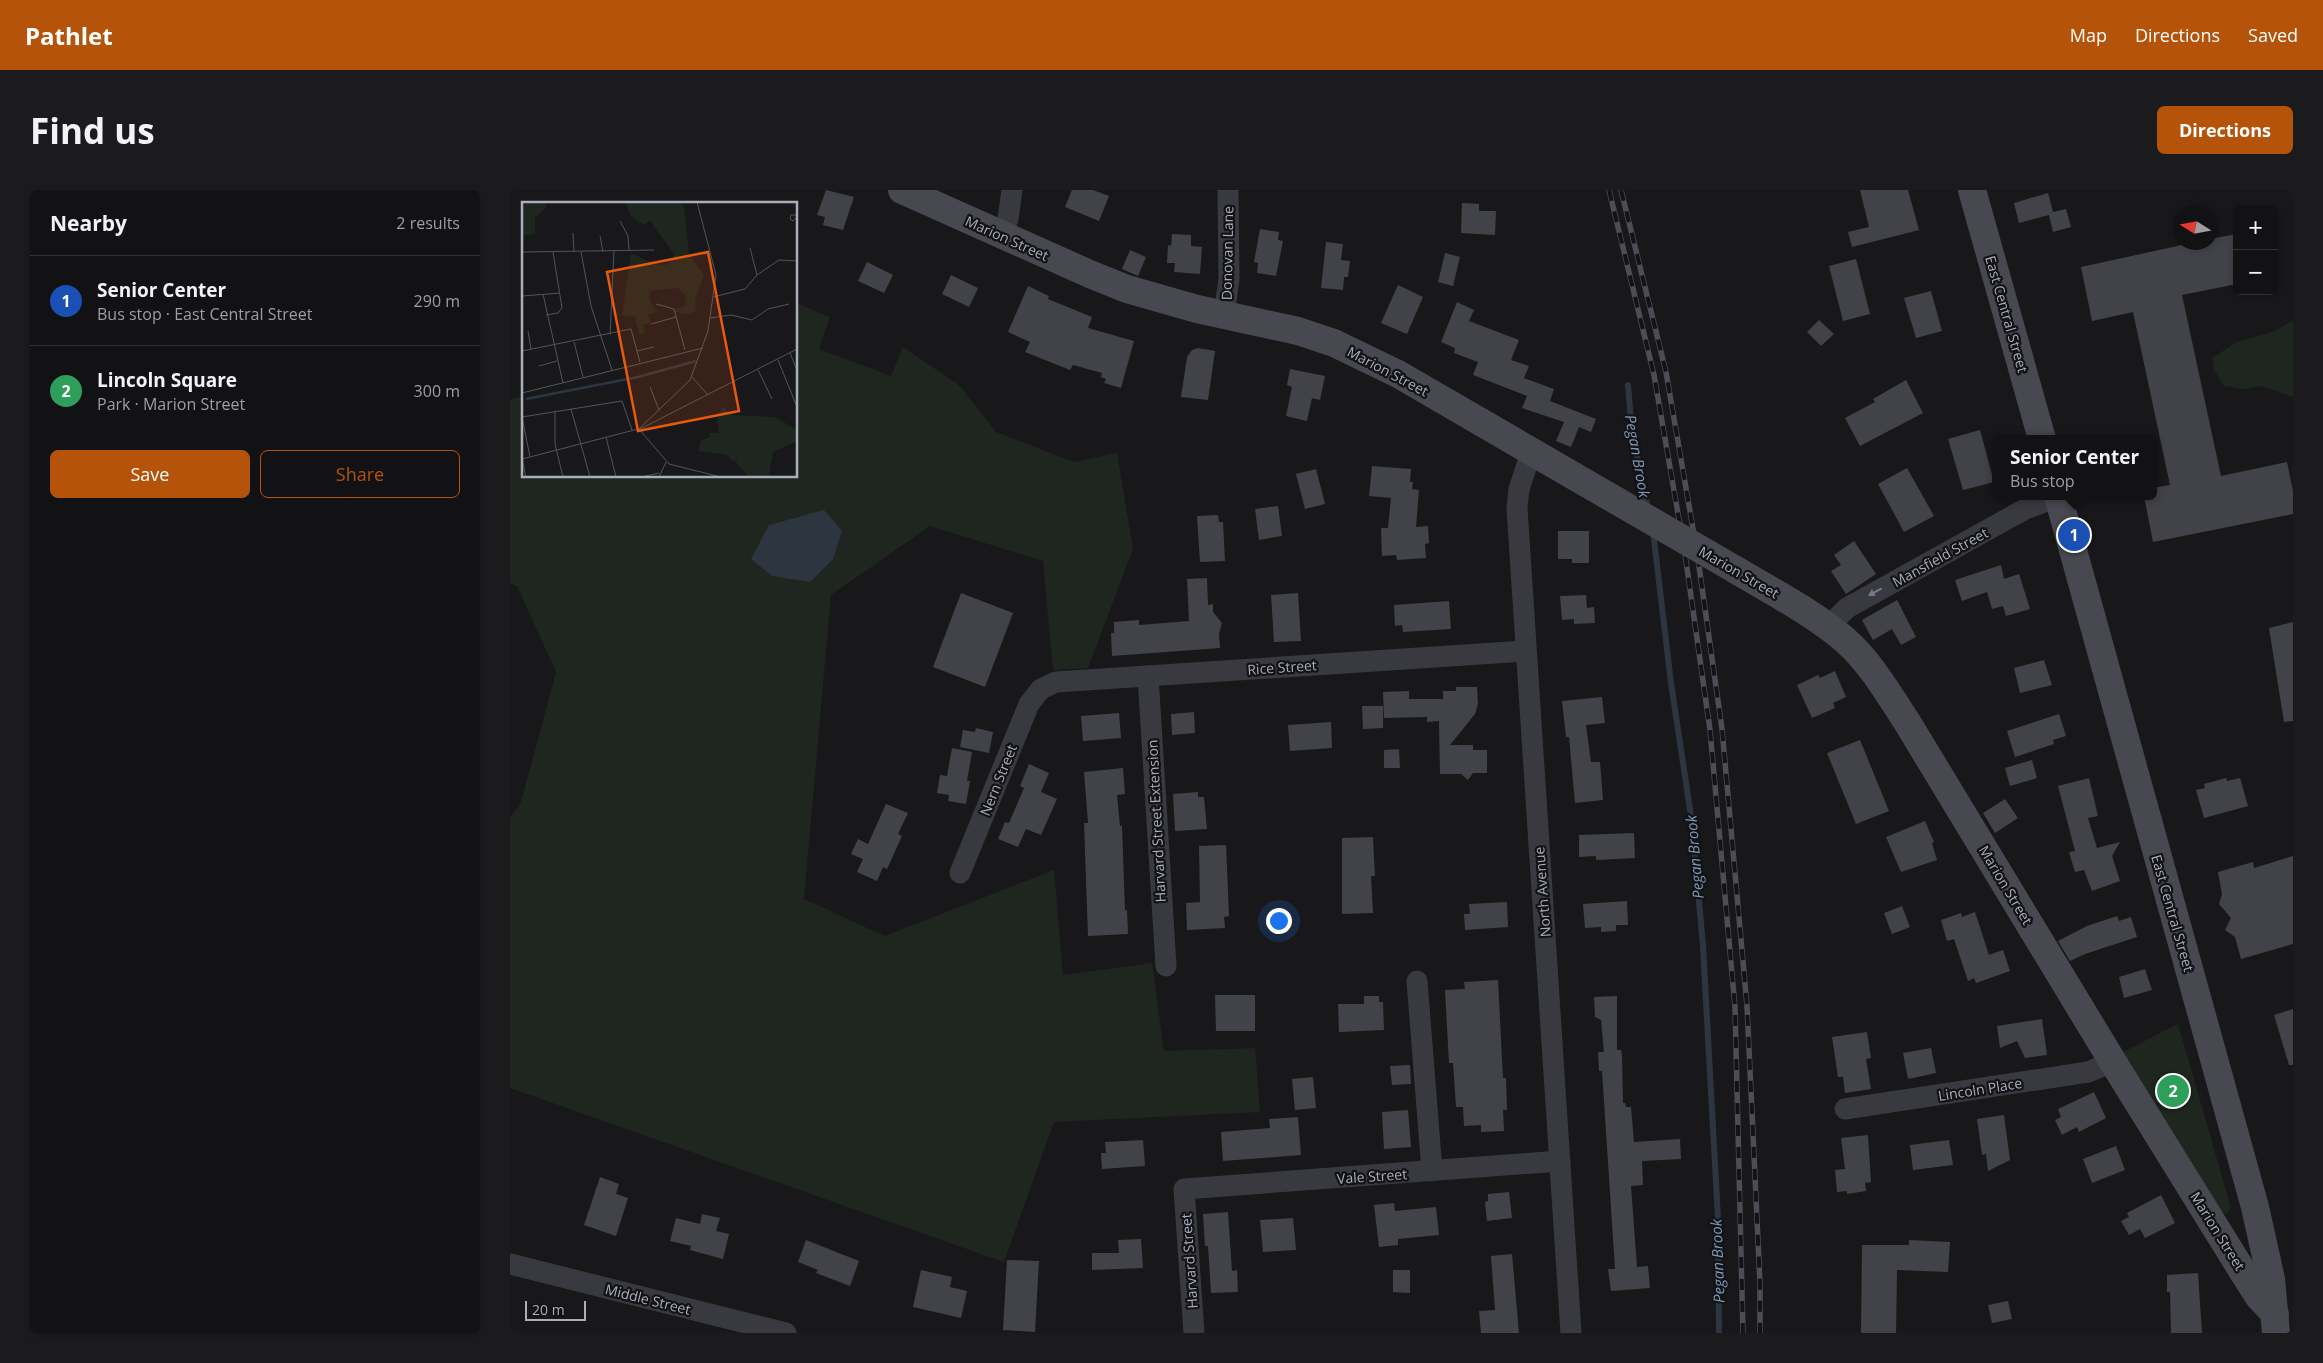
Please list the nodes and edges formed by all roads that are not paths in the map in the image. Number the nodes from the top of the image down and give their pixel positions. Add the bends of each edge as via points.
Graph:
1 (902, 190) edge
2 (1012, 190) edge
3 (1228, 190) edge
4 (1972, 190) edge
5 (1001, 235) junction
6 (1224, 315) junction
7 (2041, 435) edge
8 (1531, 452) junction
9 (2050, 500) edge
10 (2059, 500) edge
11 (1828, 627) junction
12 (1525, 651) junction
13 (1148, 676) junction
14 (1041, 689) joint
15 (960, 873) dead end
16 (1166, 966) dead end
17 (1417, 981) dead end
18 (2113, 1062) junction
19 (1845, 1109) dead end
20 (1560, 1161) junction
21 (1432, 1171) junction
22 (1184, 1190) joint
23 (510, 1264) edge
24 (2281, 1320) edge
25 (786, 1333) edge
26 (1194, 1333) edge
27 (1571, 1333) edge

1 - 5 street, Marion Street
2 - 5 street via 1008,219
3 - 6 street, Donovan Lane via 1228,278
4 - 7 street, East Central Street
5 - 6 street, Marion Street via 1127,289
6 - 8 street, Marion Street via 1298,331 1341,346 1398,374
8 - 11 street, Marion Street, bridge
8 - 12 street, North Avenue via 1517,508
9 -> 11 street, Mansfield Street via 2025,509 1847,608
10 - 24 street, East Central Street via 2255,1207
11 - 18 street, Marion Street via 1861,657 1907,722
12 - 13 street, Rice Street
12 - 20 street, North Avenue
13 - 14 street, Rice Street via 1056,682
13 - 16 street, Harvard Street Extension
14 - 15 street, Nern Street via 1029,704
17 - 21 street
18 - 19 street, Lincoln Place via 2088,1072
18 - 24 street, Marion Street via 2248,1280
20 - 21 street, Vale Street
20 - 27 street, North Avenue
21 - 22 street, Vale Street
22 - 26 street, Harvard Street
23 - 25 street, Middle Street

